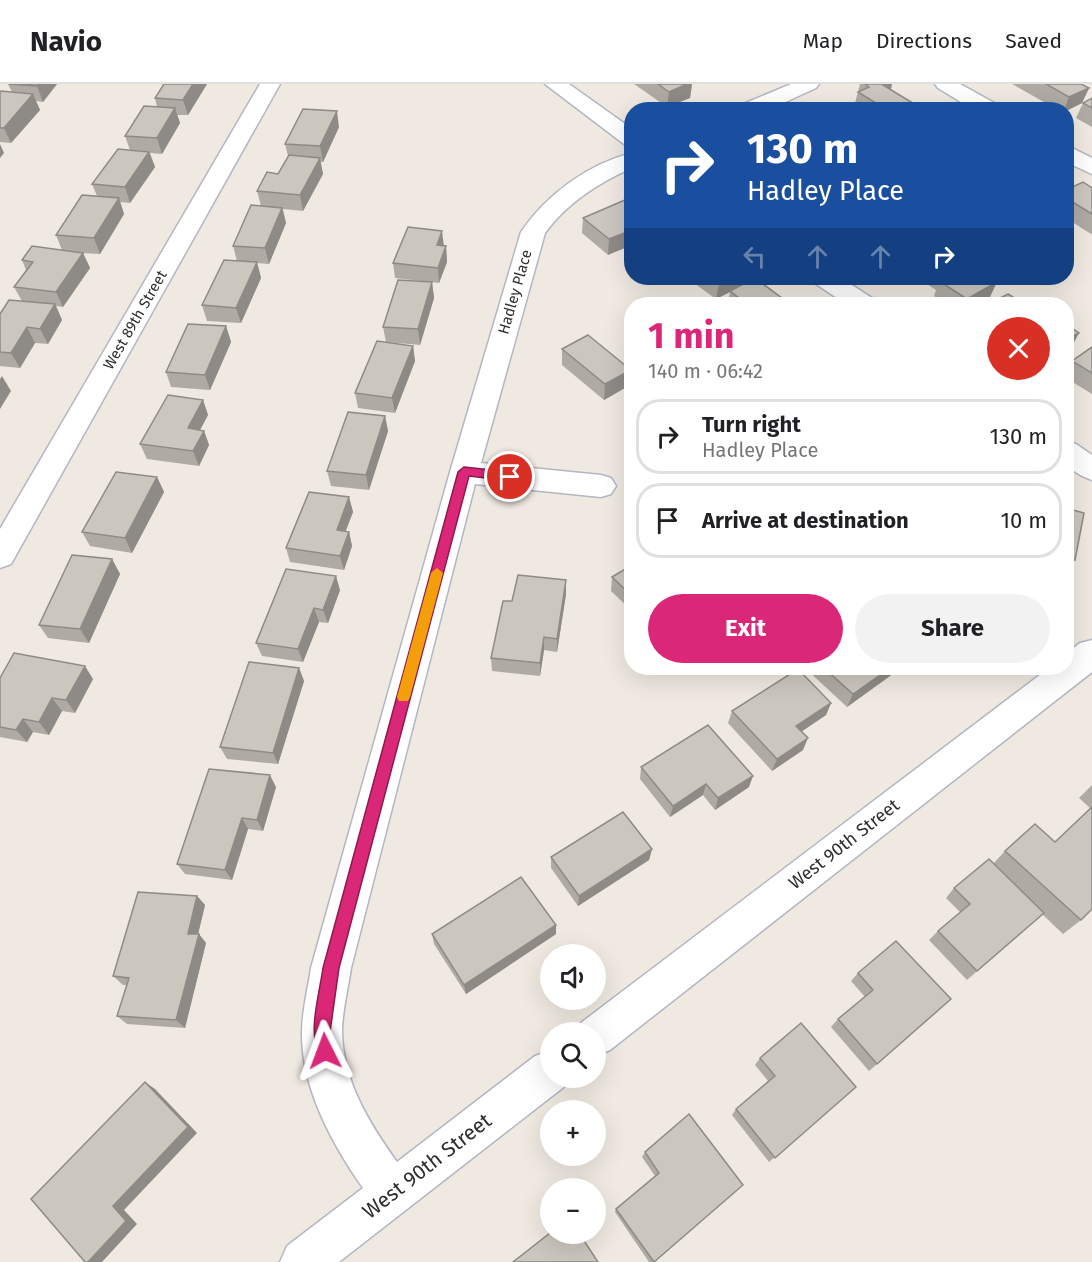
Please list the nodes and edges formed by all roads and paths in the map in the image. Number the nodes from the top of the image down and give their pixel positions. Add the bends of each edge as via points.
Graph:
1 (270, 84) edge
2 (555, 84) edge
3 (809, 84) edge
4 (945, 84) edge
5 (767, 102) edge
6 (976, 102) edge
7 (624, 133) edge
8 (1074, 156) edge
9 (624, 163) edge
10 (1092, 166) edge
11 (835, 285) edge
12 (853, 297) edge
13 (1074, 457) edge
14 (1092, 469) edge
15 (464, 472) junction
16 (600, 486) dead end
17 (0, 556) edge
18 (1092, 653) edge
19 (1074, 667) edge
20 (1064, 675) edge
21 (606, 1028) edge
22 (540, 1079) edge
23 (392, 1193) junction
24 (303, 1262) edge

1 - 17 street, West 89th Street
2 - 7 street
3 - 5 street
4 - 6 street
8 - 10 street
9 - 15 street, Hadley Place via 567,195 545,214 533,232
11 - 12 street
13 - 14 street
15 - 16 street
15 - 23 street, Hadley Place via 331,968 322,1032 331,1090 365,1154
18 - 19 street, West 90th Street
20 - 21 street, West 90th Street
22 - 23 street, West 90th Street
23 - 24 street, West 90th Street

